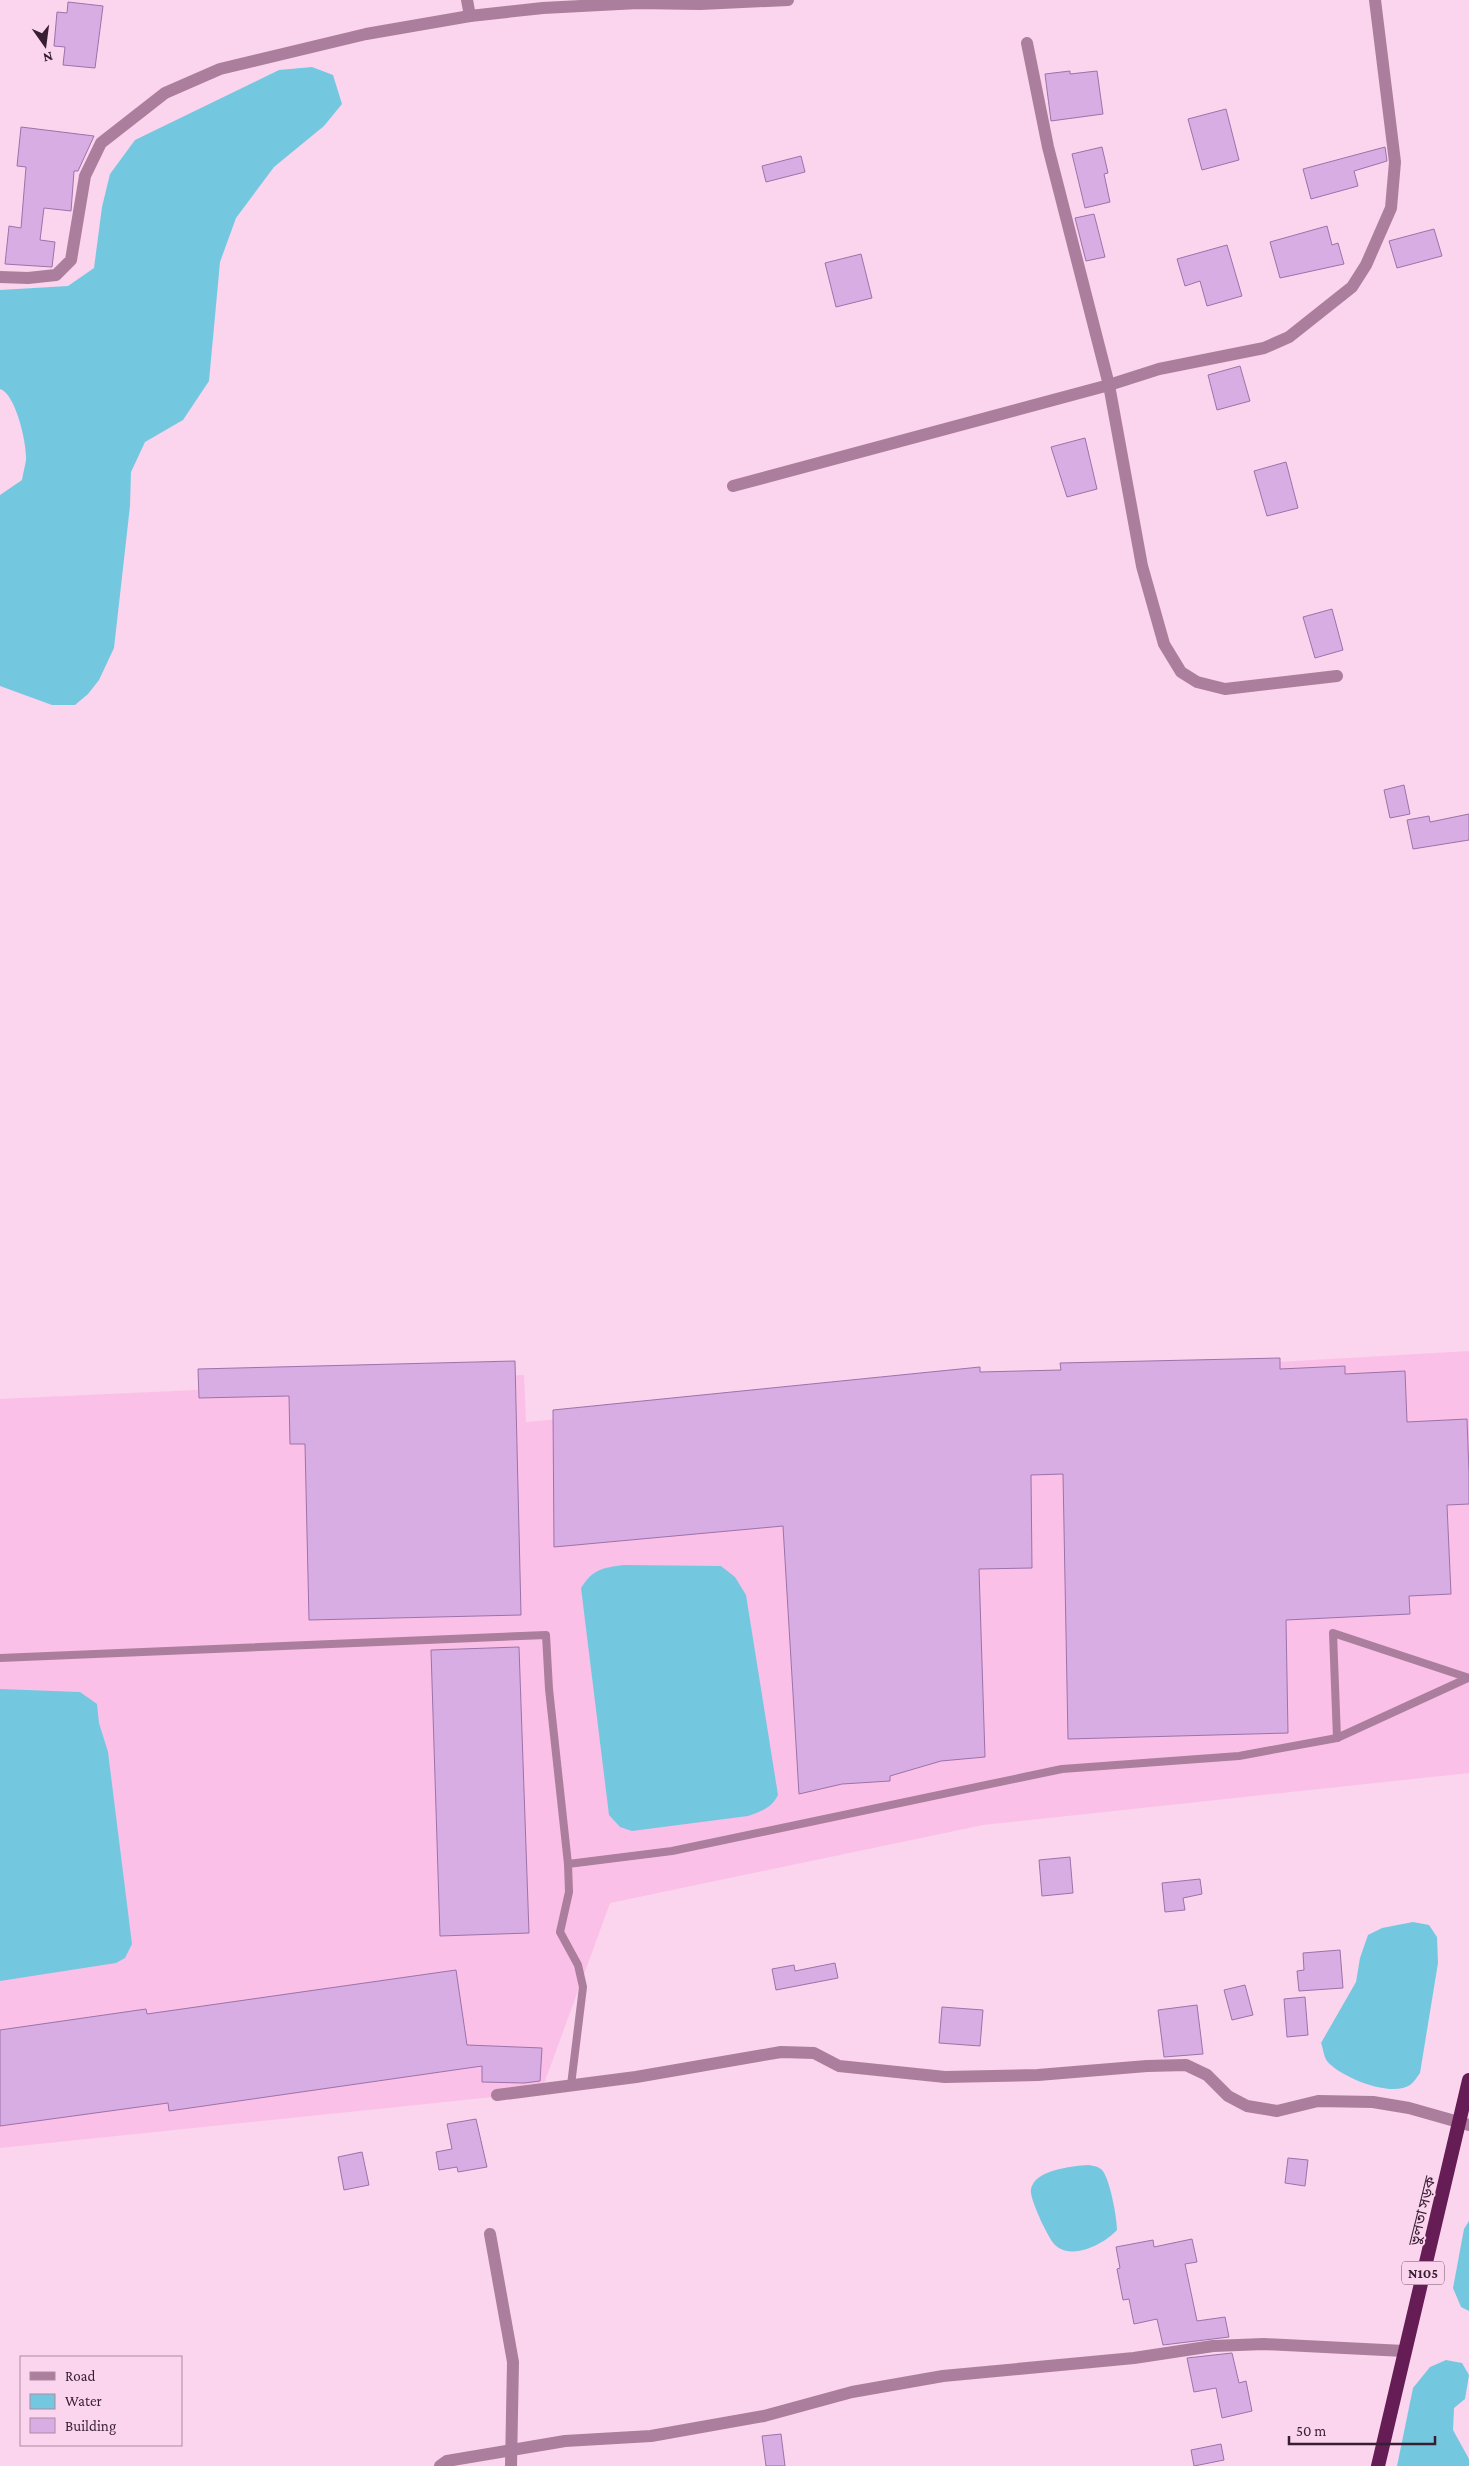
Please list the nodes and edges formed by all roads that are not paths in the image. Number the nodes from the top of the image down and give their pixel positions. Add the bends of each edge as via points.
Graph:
1 (467, 0) edge
2 (788, 0) edge
3 (1375, 0) edge
4 (470, 16) junction
5 (1027, 43) dead end
6 (0, 277) edge
7 (1108, 385) junction
8 (734, 486) dead end
9 (1336, 676) dead end
10 (0, 1658) edge
11 (1468, 1678) edge
12 (1337, 1738) junction
13 (568, 1864) junction
14 (1469, 2080) edge
15 (571, 2085) junction
16 (497, 2096) dead end
17 (1464, 2124) edge
18 (490, 2234) dead end
19 (1404, 2351) junction
20 (511, 2449) junction
21 (440, 2466) edge
22 (510, 2466) edge
23 (1378, 2466) edge

1 - 4 street
2 - 4 street via 638,3
3 - 7 street via 1395,162 1391,208 1381,235 1352,287 1289,337 1264,348 1159,369
4 - 6 street via 366,34 220,69 165,93 100,143 85,176 71,260 56,275
5 - 7 street via 1048,147
7 - 8 street
7 - 9 street via 1142,566 1164,644 1181,672 1197,682 1225,689
10 - 13 lane via 546,1635
11 - 12 lane
11 - 12 lane via 1333,1633
12 - 13 lane via 1239,1756 1062,1769 672,1851
13 - 15 lane via 569,1892 560,1932 578,1965 583,1987
14 - 17 highway, ভুলতা সড়ক / N105
15 - 16 street
15 - 17 street via 781,2052 814,2053 839,2066 945,2077 1038,2075 1186,2065 1207,2075 1228,2096 1247,2106 1277,2111 1318,2100 1373,2102 1409,2108
17 - 19 highway, ভুলতা সড়ক / N105
18 - 20 street via 512,2362
19 - 20 street via 1264,2344 1212,2346 1125,2359 943,2376 852,2392 764,2416 651,2436 564,2441
19 - 23 highway, ভুলতা সড়ক / N105
20 - 21 street via 447,2461
20 - 22 street

